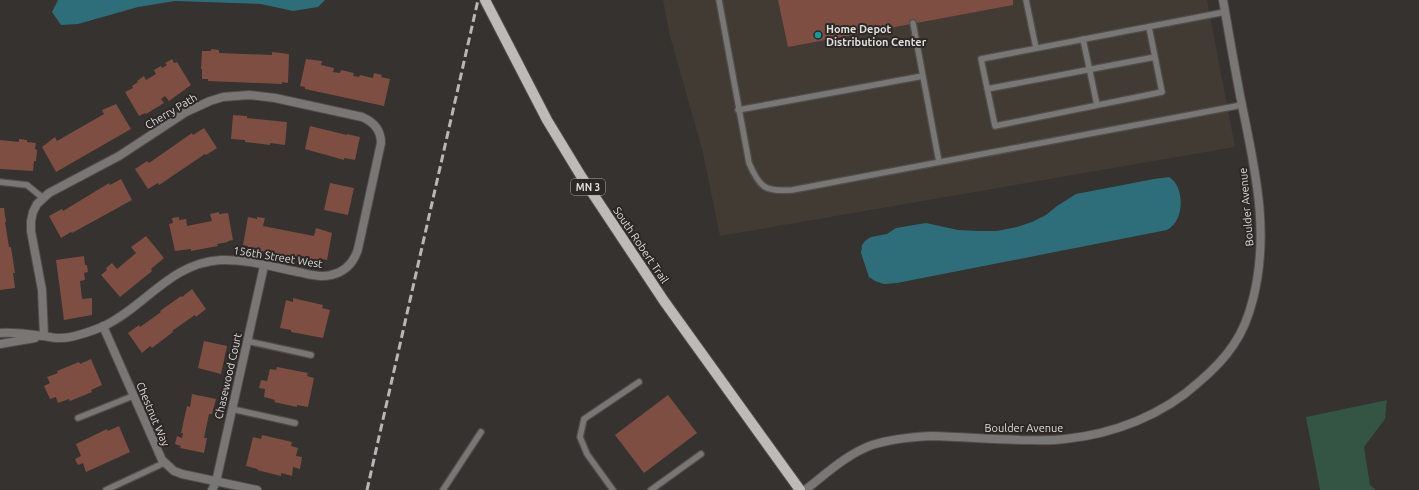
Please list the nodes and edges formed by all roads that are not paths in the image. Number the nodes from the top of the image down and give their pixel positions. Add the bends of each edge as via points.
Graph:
1 (485, 0) edge
2 (719, 0) edge
3 (1026, 0) edge
4 (1223, 0) edge
5 (1225, 12) junction
6 (913, 23) dead end
7 (1149, 27) junction
8 (1083, 39) junction
9 (1036, 48) junction
10 (1155, 57) junction
11 (1089, 70) junction
12 (923, 76) junction
13 (987, 89) junction
14 (1097, 105) junction
15 (1242, 105) junction
16 (738, 110) junction
17 (939, 162) junction
18 (0, 182) edge
19 (43, 198) junction
20 (264, 266) junction
21 (337, 273) joint
22 (104, 326) junction
23 (0, 333) edge
24 (44, 336) junction
25 (247, 341) junction
26 (0, 344) edge
27 (311, 355) dead end
28 (639, 382) dead end
29 (133, 396) junction
30 (232, 409) junction
31 (78, 418) dead end
32 (295, 423) dead end
33 (480, 432) dead end
34 (701, 454) dead end
35 (164, 463) junction
36 (216, 482) junction
37 (106, 490) edge
38 (212, 490) edge
39 (257, 490) edge
40 (443, 490) edge
41 (613, 490) edge
42 (651, 490) edge
43 (800, 490) edge
44 (805, 490) edge

1 - 43 main road, South Robert Trail / MN 3 via 547,120 581,176 664,300
2 - 16 lane
3 - 9 lane
4 - 5 street, Boulder Avenue
5 - 7 lane
5 - 15 street, Boulder Avenue
6 - 12 lane
7 - 8 lane
7 - 10 lane
8 - 9 lane
8 - 11 lane
9 - 13 lane via 981,59
10 - 11 lane
10 - 14 lane via 1162,92
11 - 13 lane
11 - 14 lane
12 - 16 lane
12 - 17 lane
13 - 14 lane via 995,126
15 - 17 lane
15 - 44 street, Boulder Avenue via 1260,211 1262,241 1258,281 1251,308 1234,344 1188,393 1147,417 1110,430 1066,439 1043,441 931,436 889,441 857,452
16 - 17 lane via 748,163 754,175 767,189 792,190
18 - 19 lane via 27,184
19 - 21 street, Cherry Path via 119,156 197,106 223,97 249,95 276,98 362,117 378,129 382,143 356,256 348,266
19 - 24 street, Cherry Path via 33,212 31,231 42,290
20 - 21 street, 156th Street West via 318,276
20 - 22 street, 156th Street West via 221,260 188,268 169,278 130,310
20 - 25 street, Chasewood Court
22 - 24 street, 156th Street West via 69,337
22 - 29 street, Chestnut Way
23 - 24 street, 156th Street West
24 - 26 street, 156th Street West
25 - 27 lane
25 - 30 street, Chasewood Court
28 - 41 lane via 584,419 580,437 587,454
29 - 31 lane
29 - 35 street, Chestnut Way via 157,453
30 - 32 lane
30 - 36 street, Chasewood Court
33 - 40 lane
34 - 42 lane
35 - 36 street, Chestnut Way via 182,474
35 - 37 lane
36 - 38 street, Chasewood Court
36 - 39 street, Chestnut Way

